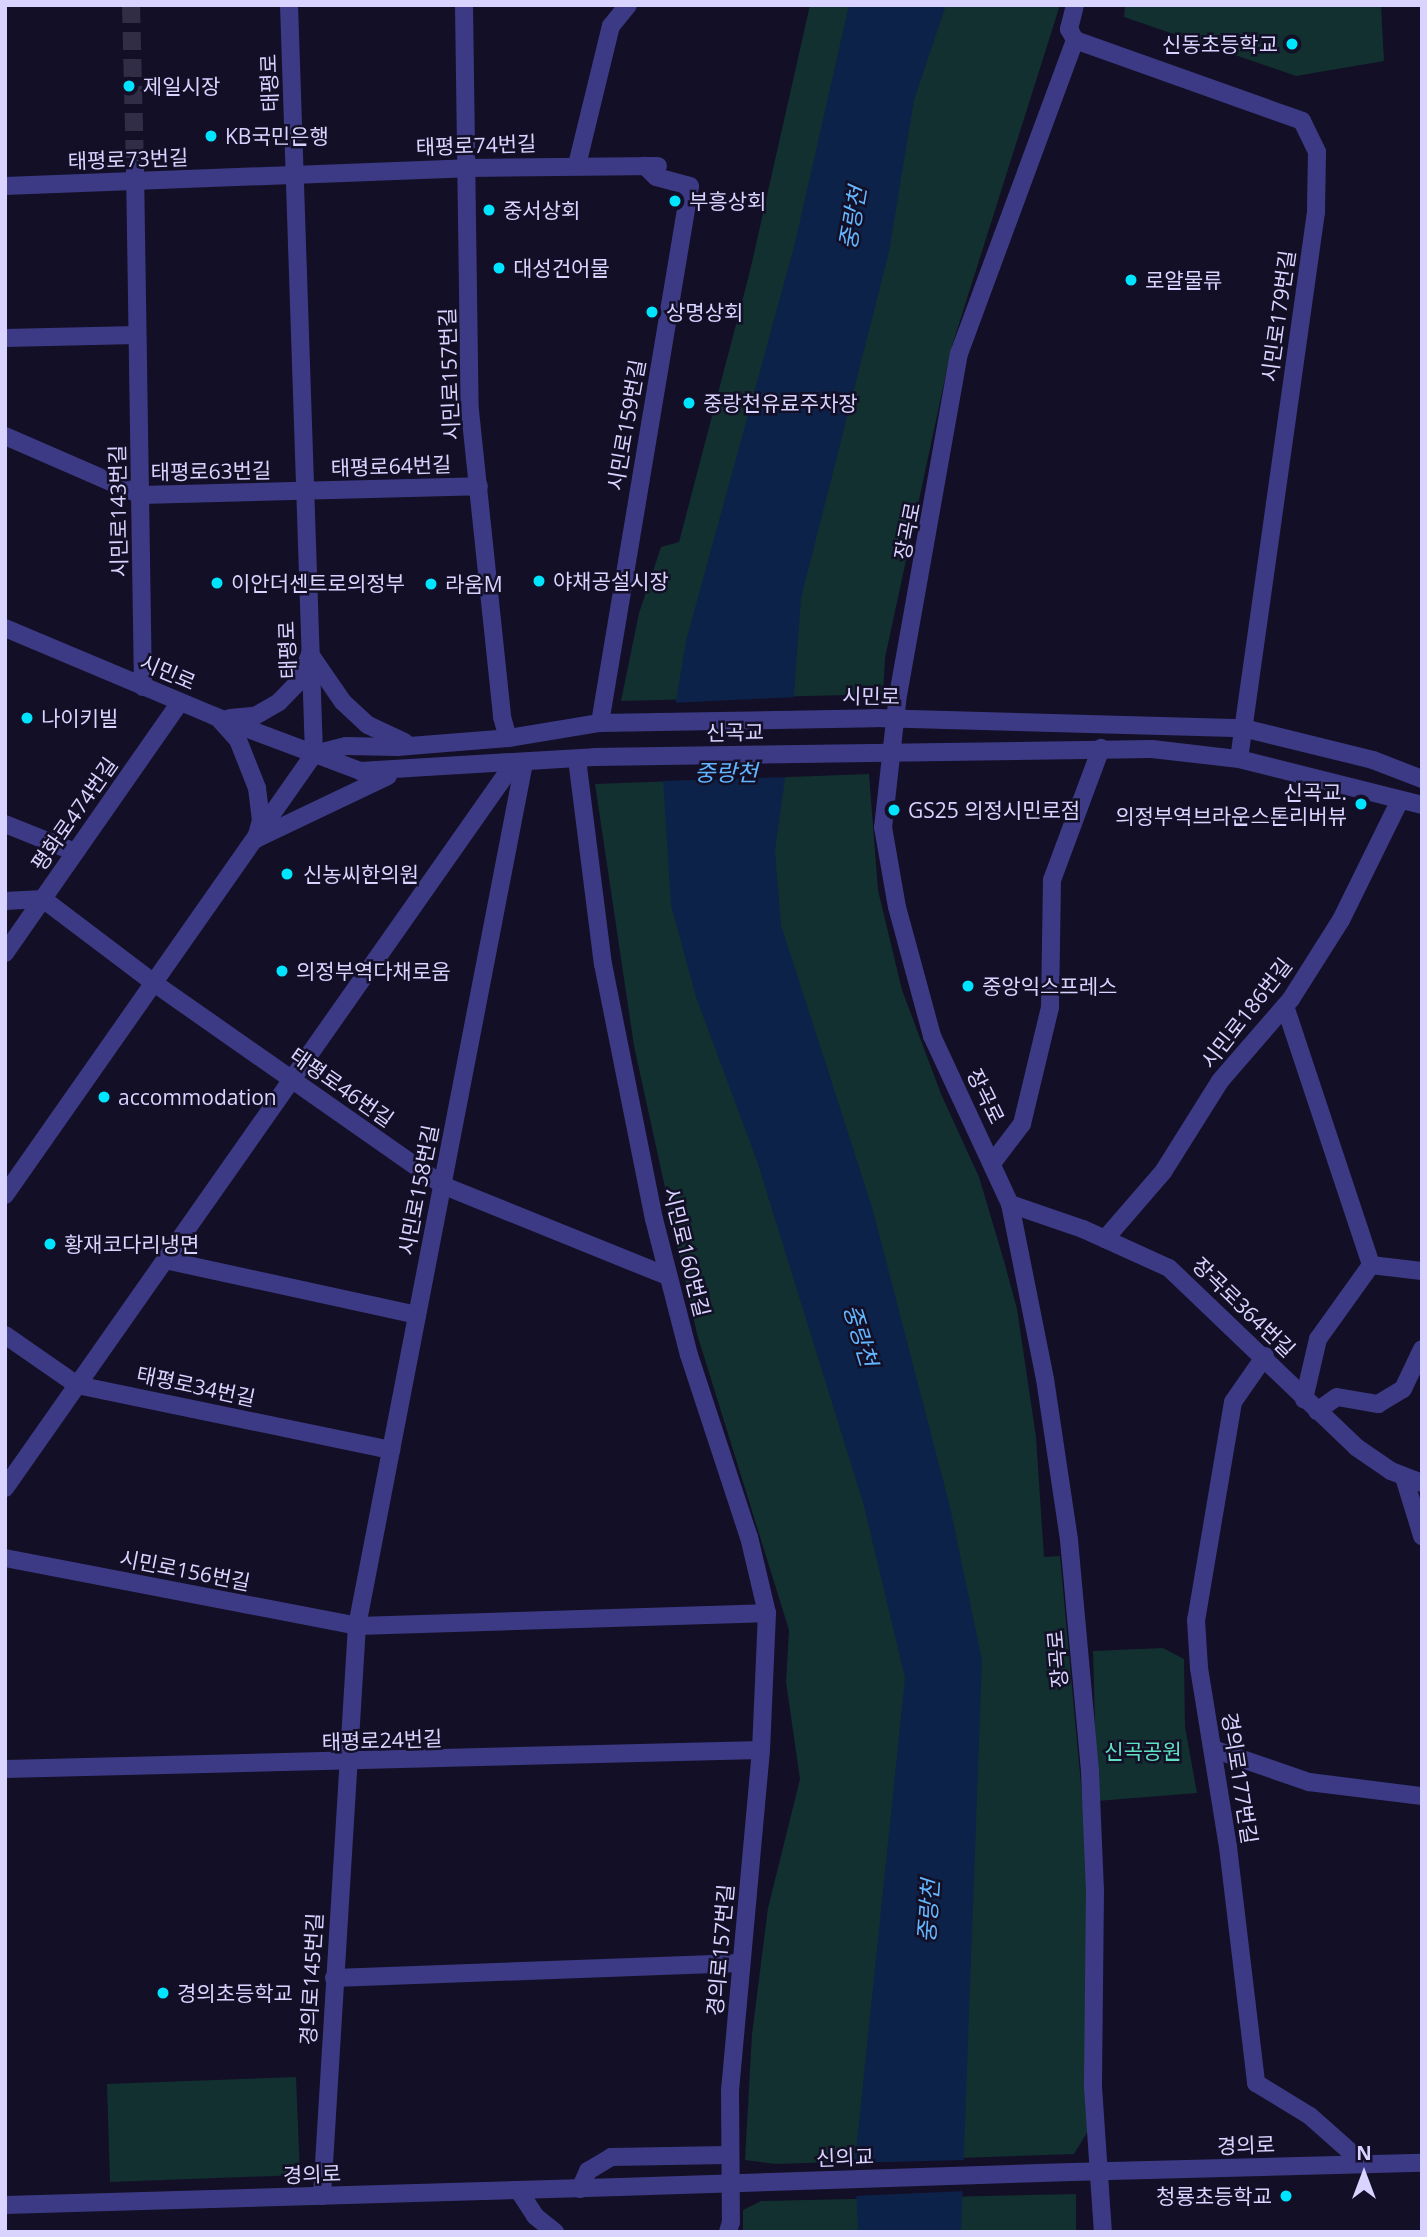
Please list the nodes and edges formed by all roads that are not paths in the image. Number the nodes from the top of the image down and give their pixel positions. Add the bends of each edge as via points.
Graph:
1 (289, 5) edge
2 (464, 5) edge
3 (610, 5) edge
4 (628, 5) edge
5 (1075, 5) edge
6 (611, 26) junction
7 (1075, 40) junction
8 (577, 165) junction
9 (652, 166) joint
10 (467, 168) junction
11 (135, 174) junction
12 (295, 176) junction
13 (5, 186) edge
14 (137, 335) junction
15 (5, 338) edge
16 (5, 436) edge
17 (479, 486) junction
18 (305, 492) junction
19 (141, 495) junction
20 (5, 628) edge
21 (310, 654) junction
22 (144, 687) junction
23 (180, 702) junction
24 (214, 716) junction
25 (895, 719) junction
26 (600, 723) junction
27 (1242, 728) junction
28 (508, 738) junction
29 (408, 744) junction
30 (1101, 748) junction
31 (884, 752) junction
32 (314, 754) junction
33 (585, 758) junction
34 (1239, 759) junction
35 (519, 763) junction
36 (409, 770) junction
37 (1422, 779) edge
38 (1400, 800) junction
39 (1422, 805) edge
40 (5, 824) edge
41 (256, 839) junction
42 (75, 852) junction
43 (43, 899) junction
44 (5, 901) edge
45 (5, 953) edge
46 (154, 983) junction
47 (1285, 1006) junction
48 (292, 1080) junction
49 (993, 1162) junction
50 (442, 1185) junction
51 (5, 1195) edge
52 (1010, 1204) junction
53 (1105, 1239) junction
54 (165, 1260) junction
55 (1371, 1265) junction
56 (1422, 1271) edge
57 (667, 1276) junction
58 (417, 1315) junction
59 (5, 1335) edge
60 (1422, 1349) edge
61 (1265, 1356) junction
62 (77, 1385) junction
63 (1311, 1405) junction
64 (391, 1450) junction
65 (1413, 1480) edge
66 (5, 1488) edge
67 (1422, 1536) edge
68 (5, 1558) edge
69 (767, 1613) junction
70 (357, 1626) junction
71 (1213, 1749) junction
72 (761, 1750) junction
73 (346, 1764) junction
74 (6, 1772) edge
75 (1422, 1796) edge
76 (741, 1963) junction
77 (334, 1978) junction
78 (728, 2154) junction
79 (1422, 2162) edge
80 (1364, 2164) junction
81 (1102, 2171) junction
82 (1072, 2172) joint
83 (620, 2188) joint
84 (580, 2189) junction
85 (519, 2191) junction
86 (322, 2196) junction
87 (5, 2205) edge
88 (555, 2232) edge
89 (728, 2232) edge
90 (1103, 2232) edge

1 - 12 street, 태평로
2 - 10 street, 시민로157번길
3 - 6 street
4 - 6 street
5 - 7 street, 장곡로 via 1069,29
6 - 8 street
7 - 25 street, 장곡로 via 959,353
7 - 27 street, 시민로179번길 via 1302,121 1317,152 1316,212
8 - 9 street, 태평로74번길
8 - 10 street, 태평로74번길
9 - 26 street, 시민로159번길 via 656,177 690,186
10 - 12 street, 태평로74번길
10 - 17 street, 시민로157번길 via 470,411
11 - 12 street, 태평로73번길
11 - 13 street, 태평로73번길
11 - 14 street, 시민로143번길
12 - 18 street, 태평로
14 - 15 street
14 - 19 street, 시민로143번길
16 - 19 street, 태평로63번길
17 - 18 street, 태평로64번길
17 - 28 street, 시민로157번길 via 502,717
18 - 19 street, 태평로63번길
18 - 21 street, 태평로
19 - 22 street, 시민로143번길
20 - 22 street, 시민로
21 - 24 street via 300,680 267,711 236,719
21 - 29 street via 324,680 368,725
21 - 32 street, 태평로
22 - 23 street, 시민로
23 - 24 street, 시민로
23 - 42 street, 평화로474번길
24 - 32 street, 시민로
24 - 41 street via 238,740 257,788 261,820
25 - 26 street, 시민로
25 - 27 street, 시민로
25 - 31 street, 장곡로
26 - 28 street, 시민로
27 - 34 street, 시민로179번길
27 - 37 street, 시민로 via 1373,760
28 - 29 street, 시민로
29 - 32 street, 시민로 via 346,746
30 - 31 street via 1065,753
30 - 34 street
30 - 49 street via 1052,880 1050,1007 1022,1124
31 - 33 street, 신곡교
31 - 49 street, 장곡로 via 883,827 897,907 932,1036
32 - 36 street, 시민로 via 360,771
32 - 41 street
33 - 35 street, 시민로
33 - 57 street, 시민로160번길 via 603,964
34 - 38 street
35 - 36 street, 시민로
35 - 48 street
35 - 50 street, 시민로158번길
36 - 41 street via 350,791
38 - 39 street
38 - 47 street, 시민로186번길 via 1341,920
40 - 42 street
41 - 46 street
42 - 43 street, 평화로474번길
43 - 44 street
43 - 45 street, 평화로474번길
43 - 46 street, 태평로46번길
46 - 48 street, 태평로46번길
46 - 51 street
47 - 53 street, 시민로186번길 via 1220,1081 1163,1172
47 - 55 street
48 - 50 street, 태평로46번길
48 - 54 street
49 - 52 street, 장곡로
50 - 57 street, 태평로46번길
50 - 58 street, 시민로158번길
52 - 53 street, 장곡로364번길
52 - 81 street, 장곡로 via 1045,1379 1071,1566 1093,1808 1093,2076
53 - 61 street, 장곡로364번길 via 1169,1268
54 - 58 street
54 - 62 street
55 - 56 street
55 - 63 street via 1318,1339
57 - 69 street, 시민로160번길 via 749,1537
58 - 64 street, 시민로158번길
59 - 62 street, 태평로34번길
60 - 63 street via 1403,1389 1378,1404 1337,1397
61 - 63 street, 장곡로364번길
61 - 71 street, 경의로177번길 via 1233,1402 1196,1620
62 - 64 street, 태평로34번길
62 - 66 street
63 - 65 street, 장곡로364번길 via 1356,1447
64 - 70 street, 시민로158번길
65 - 67 street
68 - 70 street, 시민로156번길
69 - 70 street
69 - 72 street, 시민로160번길
70 - 73 street, 시민로158번길
71 - 75 street via 1309,1782
71 - 80 street, 경의로177번길 via 1256,2083 1310,2116
72 - 73 street, 태평로24번길
72 - 76 street, 경의로157번길
73 - 74 street, 태평로24번길
73 - 77 street, 경의로145번길
76 - 77 street
76 - 78 street, 경의로157번길
77 - 86 street, 경의로145번길
78 - 84 street via 611,2157 588,2171
78 - 89 street, 경의로157번길 via 732,2222
79 - 80 street, 경의로
80 - 81 street, 경의로
81 - 82 street, 경의로
81 - 90 street, 장곡로
82 - 83 street, 신의교, bridge
83 - 84 street, 경의로
84 - 85 street, 경의로
85 - 86 street, 경의로
85 - 88 street via 535,2216
86 - 87 street, 경의로

